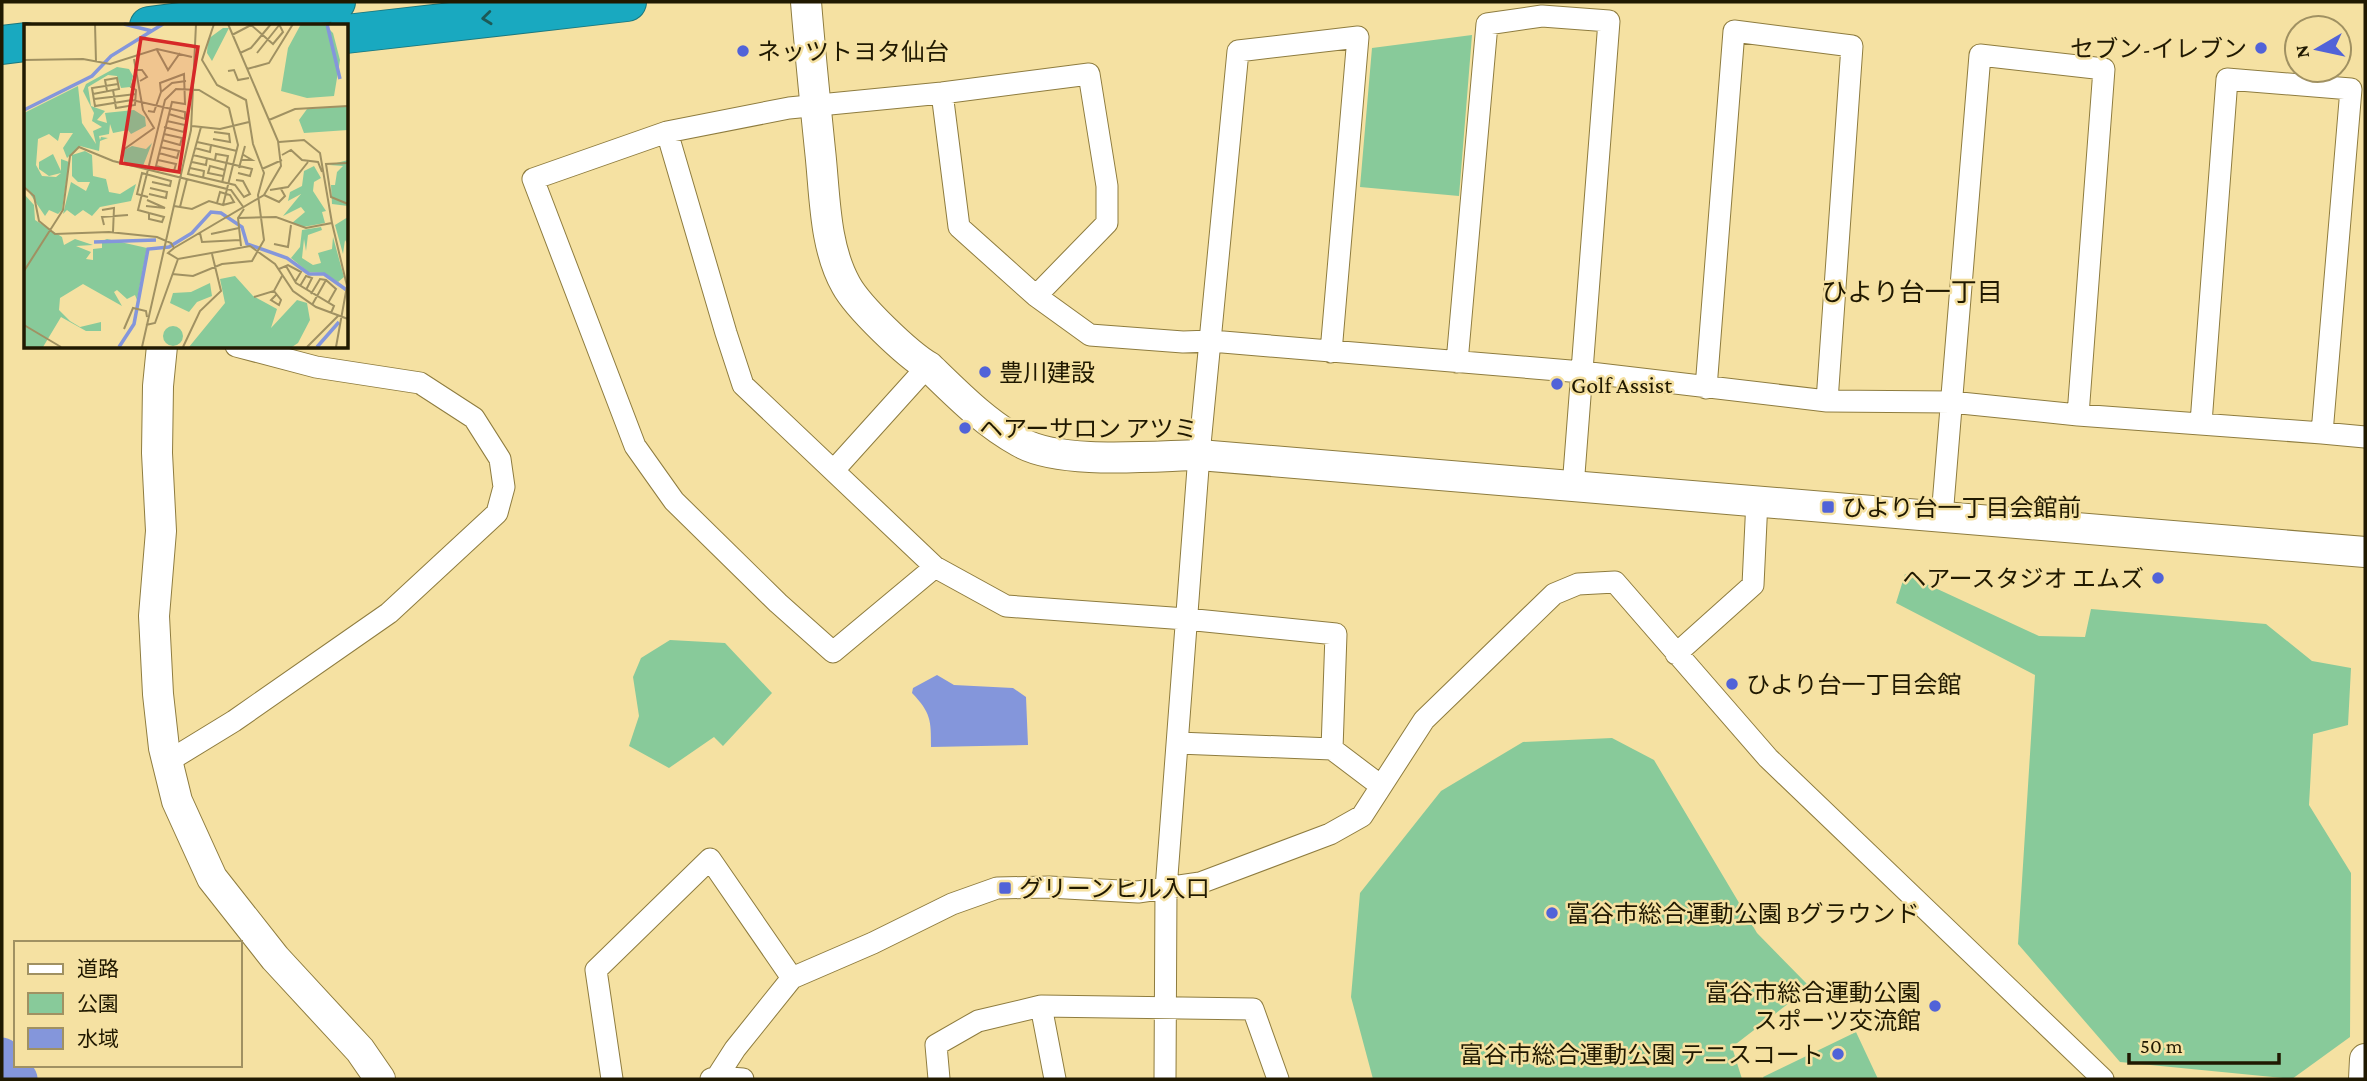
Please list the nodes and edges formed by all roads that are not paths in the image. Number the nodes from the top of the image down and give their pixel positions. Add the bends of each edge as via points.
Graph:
1 (336, 2) edge
2 (627, 2) edge
3 (806, 2) edge
4 (165, 24) edge
5 (348, 34) edge
6 (24, 42) edge
7 (2, 45) edge
8 (24, 68) edge
9 (2, 71) edge
10 (942, 93) junction
11 (816, 104) junction
12 (667, 132) junction
13 (1037, 296) junction
14 (1211, 341) junction
15 (162, 348) edge
16 (244, 348) edge
17 (1331, 352) junction
18 (1457, 362) junction
19 (929, 367) junction
20 (1582, 372) junction
21 (1706, 388) junction
22 (1827, 401) junction
23 (1951, 402) junction
24 (2078, 415) junction
25 (2201, 423) junction
26 (2322, 433) junction
27 (2365, 438) edge
28 (1199, 455) junction
29 (834, 470) junction
30 (1573, 487) junction
31 (1757, 500) junction
32 (1942, 517) junction
33 (2365, 552) edge
34 (935, 567) junction
35 (1186, 619) junction
36 (1676, 654) junction
37 (1178, 743) junction
38 (1332, 750) junction
39 (167, 762) junction
40 (1381, 786) junction
41 (1166, 889) junction
42 (792, 978) junction
43 (1041, 1006) junction
44 (1166, 1007) junction
45 (2365, 1059) edge
46 (714, 1078) edge
47 (380, 1079) edge
48 (612, 1079) edge
49 (743, 1079) edge
50 (939, 1079) edge
51 (1055, 1079) edge
52 (1165, 1079) edge
53 (1278, 1079) edge
54 (2103, 1079) edge
55 (2364, 1079) edge

1 - 4 highway
2 -> 5 highway
3 - 11 street
6 - 7 highway
8 - 9 highway
10 - 11 street
10 - 13 street via 959,227
10 - 13 street via 1089,74 1107,186 1107,223
11 - 12 street
11 - 19 street via 833,253 847,287 880,325
12 - 29 street via 743,385
12 - 34 street via 533,179 635,446 674,501 833,652
13 - 14 street via 1090,335
14 - 17 street
14 - 17 street via 1238,51 1358,37
14 - 28 street
15 - 39 street via 157,453 161,531 154,617
16 - 39 street via 316,367 421,383 474,418 500,459 504,487 497,513 389,613
17 - 18 street
18 - 20 street
18 - 20 street via 1488,24 1542,16 1609,21
19 - 28 street via 980,415 1021,443 1068,456
19 - 29 street
20 - 21 street
20 - 30 street
21 - 22 street
21 - 22 street via 1734,31 1852,46
22 - 23 street
23 - 24 street
23 - 24 street via 1980,55 2104,69
23 - 32 street
24 - 25 street
25 - 26 street
25 - 26 street via 2227,79 2351,89
26 - 27 street
28 - 30 street
28 - 35 street
29 - 34 street
30 - 31 street
31 - 32 street
31 - 36 street via 1753,585
32 - 33 street
34 - 35 street via 1006,606
35 - 37 street
35 - 38 street via 1336,634
36 - 40 street via 1615,582 1578,584 1554,594 1424,720
36 - 54 street via 1768,758
37 - 38 street
37 - 41 street
38 - 40 street
39 - 47 street via 177,801 212,878 275,957 360,1049
40 - 41 street via 1362,816 1330,834 1200,883
41 - 42 street via 997,888
41 - 44 street
42 - 46 street
42 - 48 street via 710,859 596,970
43 - 44 street
43 - 50 street via 978,1021 936,1045
43 - 51 street
44 - 52 street
44 - 53 street via 1253,1009
45 - 55 street
46 - 49 street

